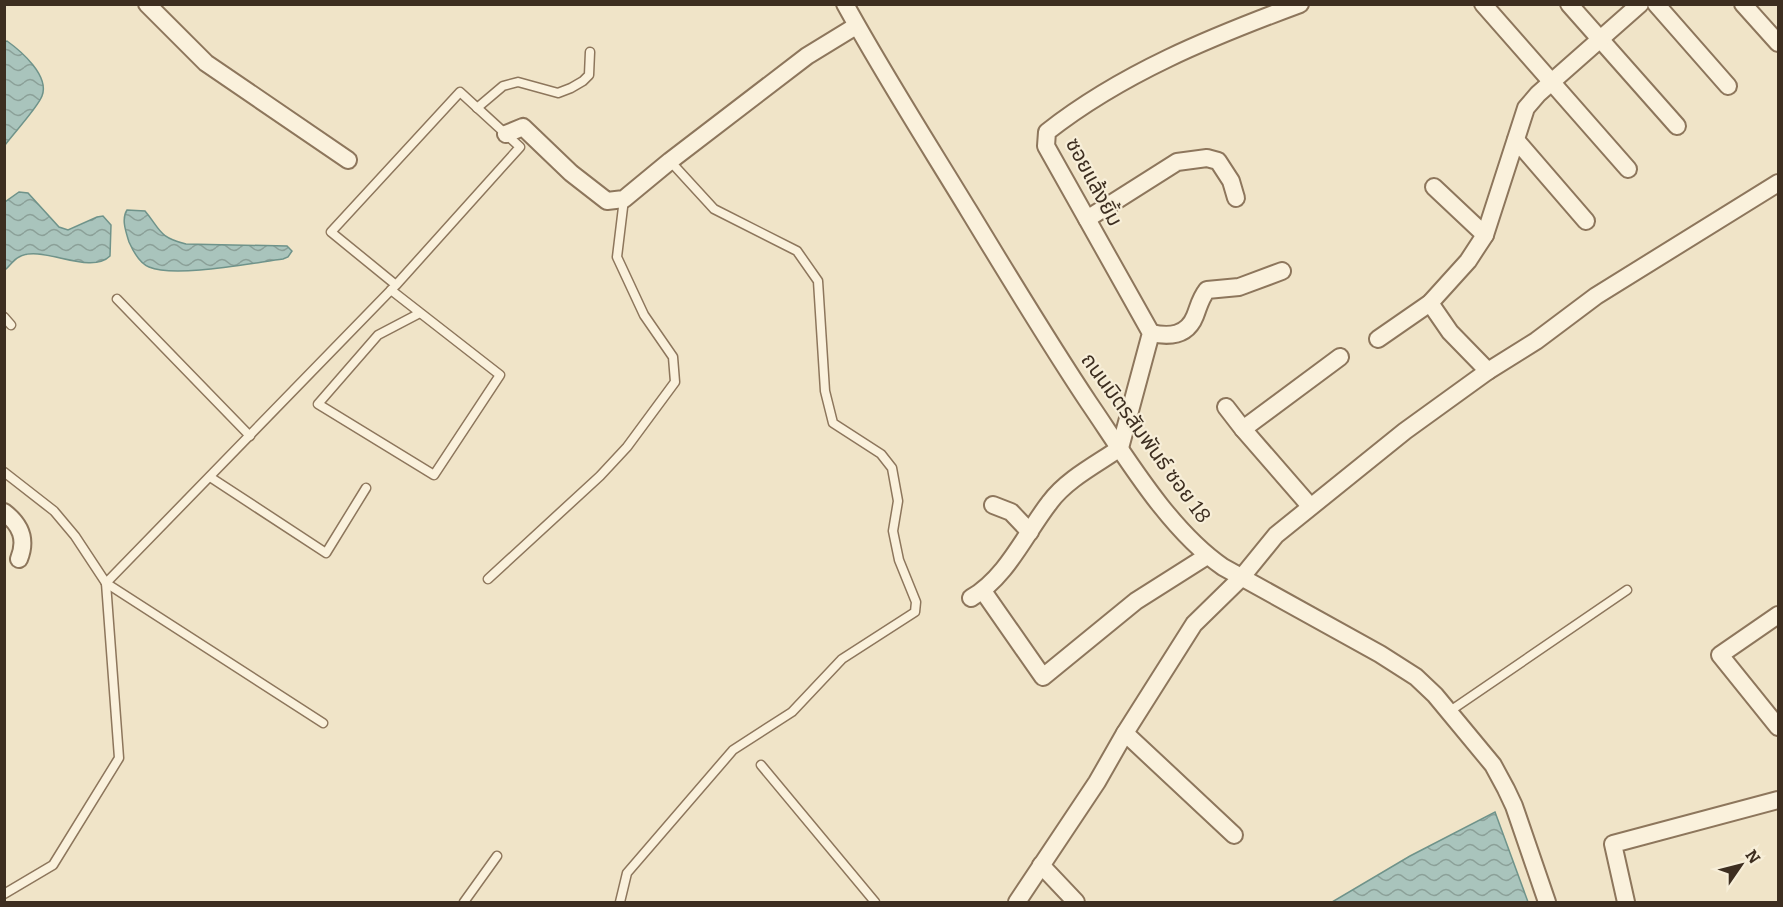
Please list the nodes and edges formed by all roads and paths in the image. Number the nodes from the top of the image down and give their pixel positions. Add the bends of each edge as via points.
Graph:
1 (147, 4) edge
2 (844, 4) edge
3 (1300, 4) edge
4 (1483, 4) edge
5 (1569, 4) edge
6 (1640, 4) edge
7 (1656, 4) edge
8 (1743, 4) edge
9 (856, 26) junction
10 (1600, 39) junction
11 (1779, 43) edge
12 (590, 52) dead end
13 (1552, 82) junction
14 (1728, 86) dead end
15 (477, 108) junction
16 (1677, 126) dead end
17 (506, 134) junction
18 (1516, 140) junction
19 (348, 160) dead end
20 (670, 161) junction
21 (1628, 169) dead end
22 (1779, 183) edge
23 (1434, 187) dead end
24 (1236, 198) dead end
25 (624, 199) junction
26 (1087, 219) junction
27 (1586, 221) dead end
28 (1485, 235) junction
29 (1282, 271) dead end
30 (393, 288) junction
31 (117, 299) dead end
32 (1430, 303) junction
33 (420, 313) junction
34 (4, 317) edge
35 (11, 325) dead end
36 (1151, 333) junction
37 (1378, 339) dead end
38 (1340, 357) dead end
39 (1488, 371) junction
40 (1226, 407) dead end
41 (1243, 429) junction
42 (250, 436) junction
43 (1120, 448) junction
44 (4, 472) edge
45 (210, 477) junction
46 (366, 488) dead end
47 (993, 504) dead end
48 (1310, 506) junction
49 (4, 512) edge
50 (1030, 532) junction
51 (1207, 556) junction
52 (19, 559) dead end
53 (1241, 578) junction
54 (488, 579) dead end
55 (106, 584) junction
56 (1627, 590) dead end
57 (1779, 615) edge
58 (1450, 711) junction
59 (323, 723) dead end
60 (1779, 727) edge
61 (1125, 734) junction
62 (761, 765) dead end
63 (1779, 800) edge
64 (1234, 835) dead end
65 (497, 856) dead end
66 (1041, 866) junction
67 (4, 894) edge
68 (464, 903) edge
69 (620, 903) edge
70 (876, 903) edge
71 (1017, 903) edge
72 (1076, 903) edge
73 (1547, 903) edge
74 (1626, 903) edge

1 - 19 street via 206,63
2 - 9 street, ถนนมิตรสัมพันธ์ ซอย 18
3 - 26 street, ซอยแล้งยิ้ม via 1220,34 1114,86 1047,132 1046,146
4 - 13 street
5 - 10 street
6 - 10 street
7 - 14 street
8 - 11 street
9 - 20 street via 812,52
9 - 43 street, ถนนมิตรสัมพันธ์ ซอย 18 via 1041,331
10 - 13 street
10 - 16 street
12 - 15 lane via 589,75 571,88 558,93 518,82 503,86
13 - 18 street via 1526,108
13 - 21 street
15 - 17 lane
15 - 30 lane via 460,92 331,232
17 - 25 street via 523,128 607,201
17 - 30 lane via 520,147
18 - 27 street
18 - 28 street
20 - 25 street
20 - 69 lane via 714,209 797,251 818,281 825,391 833,423 881,454 892,468 898,501 893,531 899,560 916,602 915,612 842,660 792,712 733,750 627,873
22 - 39 street via 1596,296 1536,342
23 - 28 street
24 - 26 street via 1232,181 1218,161 1207,158 1177,162
25 - 54 lane via 617,257 644,315 673,357 675,382 627,447 600,476
26 - 36 street, ซอยแล้งยิ้ม
28 - 32 street via 1468,261
29 - 36 street via 1239,287 1207,290 1195,318 1182,332 1165,336
30 - 33 lane
30 - 42 lane
31 - 42 lane
32 - 37 street
32 - 39 street via 1450,332
33 - 33 lane via 500,375 434,475 318,404 378,335
34 - 35 lane
36 - 43 street
38 - 41 street
39 - 48 street
40 - 41 street
41 - 48 street
42 - 45 lane
43 - 50 street via 1051,500
43 - 51 street, ถนนมิตรสัมพันธ์ ซอย 18 via 1171,517
44 - 55 lane via 54,511
45 - 46 lane via 326,554
45 - 55 lane
47 - 50 street via 1011,512
48 - 53 street via 1276,535
49 - 52 street via 23,535
50 - 51 street via 1000,573 977,595 1043,677 1137,601
51 - 53 street, ถนนมิตรสัมพันธ์ ซอย 18
53 - 58 street, ถนนมิตรสัมพันธ์ ซอย 18 via 1416,677
53 - 61 street via 1194,624
55 - 59 lane
55 - 67 lane via 119,758 53,865
56 - 58 lane
57 - 60 street via 1720,655
58 - 73 street, ถนนมิตรสัมพันธ์ ซอย 18 via 1493,765 1506,789
61 - 64 street
61 - 66 street
62 - 70 lane
63 - 74 street via 1613,844
65 - 68 lane
66 - 71 street
66 - 72 street

